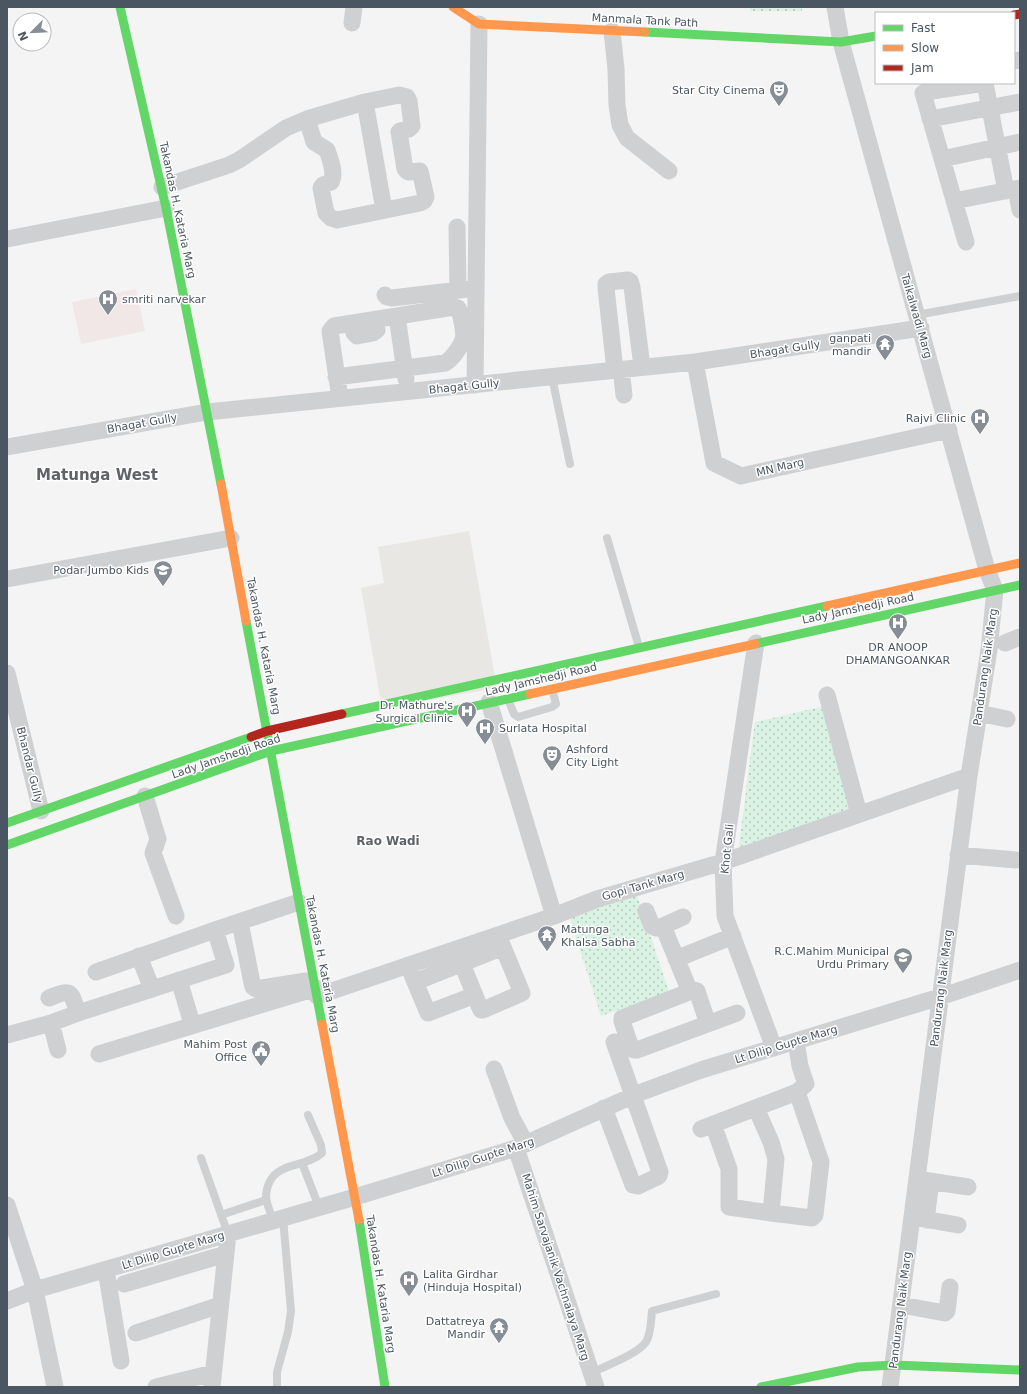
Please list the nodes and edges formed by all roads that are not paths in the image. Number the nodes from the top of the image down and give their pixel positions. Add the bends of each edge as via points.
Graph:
1 (120, 7) edge
2 (453, 7) edge
3 (835, 7) edge
4 (479, 24) junction
5 (612, 31) junction
6 (875, 36) edge
7 (841, 42) junction
8 (978, 84) edge
9 (985, 84) edge
10 (365, 102) junction
11 (1020, 102) edge
12 (990, 108) junction
13 (307, 119) junction
14 (930, 120) junction
15 (1020, 142) edge
16 (998, 147) junction
17 (942, 159) junction
18 (669, 171) dead end
19 (162, 187) junction
20 (1014, 189) edge
21 (954, 201) junction
22 (166, 208) junction
23 (384, 210) junction
24 (1020, 210) edge
25 (477, 225) junction
26 (7, 239) edge
27 (966, 242) dead end
28 (476, 288) junction
29 (458, 290) junction
30 (385, 295) dead end
31 (1020, 296) edge
32 (397, 316) junction
33 (919, 322) junction
34 (640, 349) junction
35 (613, 352) junction
36 (695, 362) junction
37 (642, 367) junction
38 (404, 368) junction
39 (618, 370) junction
40 (336, 377) junction
41 (552, 377) junction
42 (475, 385) junction
43 (407, 392) junction
44 (624, 395) dead end
45 (340, 398) junction
46 (207, 412) junction
47 (949, 430) junction
48 (7, 447) edge
49 (570, 464) dead end
50 (231, 538) junction
51 (607, 538) dead end
52 (1014, 564) edge
53 (988, 570) junction
54 (1020, 578) edge
55 (7, 579) edge
56 (1020, 585) edge
57 (995, 590) junction
58 (756, 643) junction
59 (639, 648) junction
60 (7, 673) edge
61 (552, 688) junction
62 (827, 695) dead end
63 (508, 698) junction
64 (489, 702) junction
65 (978, 713) junction
66 (1007, 719) dead end
67 (267, 731) junction
68 (271, 751) junction
69 (969, 776) junction
70 (145, 796) junction
71 (41, 811) junction
72 (859, 814) junction
73 (7, 823) edge
74 (7, 845) edge
75 (958, 855) junction
76 (1016, 860) dead end
77 (723, 862) junction
78 (299, 902) junction
79 (646, 911) dead end
80 (176, 916) dead end
81 (554, 916) junction
82 (684, 917) dead end
83 (240, 922) junction
84 (662, 926) junction
85 (215, 930) junction
86 (733, 936) junction
87 (501, 941) junction
88 (139, 956) junction
89 (459, 956) junction
90 (247, 959) junction
91 (676, 959) junction
92 (226, 965) junction
93 (408, 965) junction
94 (1020, 970) edge
95 (96, 972) dead end
96 (179, 980) junction
97 (415, 982) junction
98 (316, 988) junction
99 (152, 989) junction
100 (690, 992) junction
101 (475, 995) junction
102 (940, 997) junction
103 (49, 998) dead end
104 (78, 1013) junction
105 (737, 1013) dead end
106 (190, 1017) dead end
107 (51, 1023) junction
108 (708, 1024) junction
109 (7, 1035) edge
110 (796, 1041) junction
111 (614, 1042) dead end
112 (774, 1048) junction
113 (58, 1050) dead end
114 (99, 1054) dead end
115 (494, 1069) dead end
116 (797, 1092) junction
117 (634, 1100) junction
118 (756, 1108) junction
119 (606, 1113) junction
120 (308, 1115) dead end
121 (521, 1146) junction
122 (201, 1158) dead end
123 (302, 1163) junction
124 (924, 1180) junction
125 (968, 1187) dead end
126 (355, 1197) junction
127 (266, 1200) junction
128 (7, 1205) edge
129 (318, 1207) junction
130 (771, 1213) junction
131 (221, 1215) junction
132 (278, 1219) junction
133 (919, 1219) junction
134 (958, 1225) dead end
135 (228, 1234) junction
136 (226, 1254) junction
137 (106, 1270) junction
138 (124, 1284) dead end
139 (950, 1287) dead end
140 (35, 1290) junction
141 (716, 1294) dead end
142 (7, 1301) edge
143 (220, 1305) junction
144 (901, 1305) junction
145 (136, 1333) dead end
146 (121, 1361) dead end
147 (894, 1365) junction
148 (1020, 1368) edge
149 (212, 1380) edge
150 (593, 1380) edge
151 (54, 1387) edge
152 (156, 1387) edge
153 (277, 1387) edge
154 (385, 1387) edge
155 (761, 1387) edge
156 (890, 1387) edge

1 - 19 main road, Takandas H. Kataria Marg
2 - 4 main road
3 - 7 street, Taikalwadi Marg
4 - 5 main road, Manmala Tank Path
4 - 25 street
5 - 7 main road, Manmala Tank Path
5 - 18 street via 620,124 627,138
6 - 7 main road, Manmala Tank Path
7 - 33 street, Taikalwadi Marg
8 - 14 street via 923,93
9 - 12 street
10 - 13 street
10 - 23 street
10 - 23 street via 399,95 407,97 412,126 398,134 405,169 408,172 420,172 426,197 420,203
11 - 12 street
12 - 14 street
12 - 16 street
13 - 19 street via 286,128 229,165
13 - 23 street via 314,142 327,150 333,173 331,182 321,188 328,216 337,220
14 - 17 street
15 - 16 street
16 - 17 street
16 - 20 street
17 - 21 street
19 - 22 main road, Takandas H. Kataria Marg
20 - 21 street
20 - 24 street
21 - 27 street
22 - 26 street
22 - 46 main road, Takandas H. Kataria Marg
25 - 28 street
25 - 29 street via 454,227
28 - 29 street
28 - 42 street
29 - 30 street via 392,298
31 - 33 lane
32 - 38 street
32 - 38 street via 454,307 460,312 463,341 450,360 445,363
32 - 40 street via 334,326 330,331
33 - 36 street, Bhagat Gully
33 - 47 street, Taikalwadi Marg
34 - 35 street
34 - 35 street via 632,284 628,280 609,282 606,288
34 - 37 street
35 - 39 street
36 - 37 street, Bhagat Gully
36 - 47 street, MN Marg via 714,463 741,476
37 - 39 street, Bhagat Gully
38 - 40 street
38 - 43 street
39 - 41 street, Bhagat Gully
39 - 44 street
40 - 45 street
41 - 42 street, Bhagat Gully
41 - 49 lane
42 - 43 street, Bhagat Gully
43 - 45 street, Bhagat Gully
45 - 46 street, Bhagat Gully
46 - 48 street, Bhagat Gully
46 - 50 main road, Takandas H. Kataria Marg
47 - 53 street, Taikalwadi Marg
50 - 55 street
50 - 67 main road, Takandas H. Kataria Marg
51 - 59 lane
52 - 53 main road, Lady Jamshedji Road
52 - 54 street
53 - 57 street, Taikalwadi Marg
53 - 59 main road, Lady Jamshedji Road
56 - 57 main road, Lady Jamshedji Road
57 - 58 main road, Lady Jamshedji Road
57 - 65 street, Pandurang Naik Marg via 989,650
58 - 61 main road, Lady Jamshedji Road
58 - 77 street, Khot Gali
59 - 67 main road, Lady Jamshedji Road
60 - 71 street, Bhandar Gully
61 - 63 main road, Lady Jamshedji Road
61 - 63 lane via 556,704 518,717 514,714
62 - 72 street
63 - 64 main road, Lady Jamshedji Road
64 - 68 main road, Lady Jamshedji Road
64 - 81 street
65 - 66 street
65 - 69 street, Pandurang Naik Marg
67 - 68 main road, Takandas H. Kataria Marg
67 - 71 main road, Lady Jamshedji Road
68 - 70 main road, Lady Jamshedji Road
68 - 78 main road, Takandas H. Kataria Marg
69 - 72 street, Gopi Tank Marg
69 - 75 street, Pandurang Naik Marg
70 - 74 main road, Lady Jamshedji Road
70 - 80 street via 158,839 153,854
71 - 73 main road, Lady Jamshedji Road
72 - 77 street, Gopi Tank Marg
75 - 76 street
75 - 102 street, Pandurang Naik Marg
77 - 81 street, Gopi Tank Marg via 597,899
77 - 86 street, Khot Gali via 725,916
78 - 83 street
78 - 98 main road, Takandas H. Kataria Marg
79 - 84 street via 652,926
81 - 87 street, Gopi Tank Marg
82 - 84 street
83 - 85 street
83 - 90 street
84 - 91 street
85 - 88 street
85 - 92 street
86 - 91 street
86 - 112 street, Khot Gali
87 - 89 street, Gopi Tank Marg
87 - 101 street via 522,992 481,1010
88 - 95 street
88 - 99 street
89 - 93 street, Gopi Tank Marg
89 - 97 street
89 - 101 street
90 - 92 street
90 - 98 street via 256,989
91 - 100 street
92 - 96 street
93 - 97 street
93 - 98 street, Gopi Tank Marg
94 - 102 street, Lt Dilip Gupte Marg
96 - 99 street
96 - 106 street
97 - 101 street via 428,1013
98 - 114 street
98 - 126 main road, Takandas H. Kataria Marg
99 - 104 street
100 - 108 street via 697,991
100 - 108 street via 622,1018 631,1048 637,1050
102 - 110 street, Lt Dilip Gupte Marg
102 - 124 street, Pandurang Naik Marg
103 - 104 street via 65,992 70,993
104 - 107 street
105 - 108 street
107 - 109 street
107 - 113 street
110 - 112 street, Lt Dilip Gupte Marg
110 - 116 street via 806,1084
111 - 117 street
112 - 117 street, Lt Dilip Gupte Marg via 701,1070
115 - 121 street, Mahim Sarvajanik Vachnalaya Marg
116 - 118 street
116 - 130 street via 821,1162 815,1215 812,1218
117 - 119 street, Lt Dilip Gupte Marg
117 - 119 street via 660,1172 659,1176 638,1186 633,1185
118 - 130 street via 776,1159
118 - 130 street via 707,1126 729,1169 729,1207
119 - 121 street, Lt Dilip Gupte Marg
120 - 123 lane via 322,1153
121 - 126 street, Lt Dilip Gupte Marg
121 - 150 street, Mahim Sarvajanik Vachnalaya Marg
122 - 131 lane
123 - 127 lane via 275,1173 266,1193
123 - 129 lane
124 - 125 street
124 - 133 street, Pandurang Naik Marg
126 - 129 street, Lt Dilip Gupte Marg
126 - 154 main road, Takandas H. Kataria Marg
127 - 131 lane
127 - 132 lane
128 - 140 street
129 - 132 street, Lt Dilip Gupte Marg
131 - 135 lane
132 - 135 street, Lt Dilip Gupte Marg
132 - 153 lane via 291,1311 277,1372
133 - 134 street
133 - 144 street, Pandurang Naik Marg
135 - 136 street
135 - 137 street, Lt Dilip Gupte Marg
136 - 138 street
136 - 143 street
137 - 140 street, Lt Dilip Gupte Marg
137 - 146 street
139 - 144 street via 945,1314
140 - 142 street, Lt Dilip Gupte Marg
140 - 151 street
141 - 150 lane via 652,1311 646,1342 638,1351
143 - 145 street
143 - 149 street
144 - 147 street, Pandurang Naik Marg
147 - 148 main road
147 - 155 main road via 858,1367
147 - 156 street, Pandurang Naik Marg
149 - 152 street

